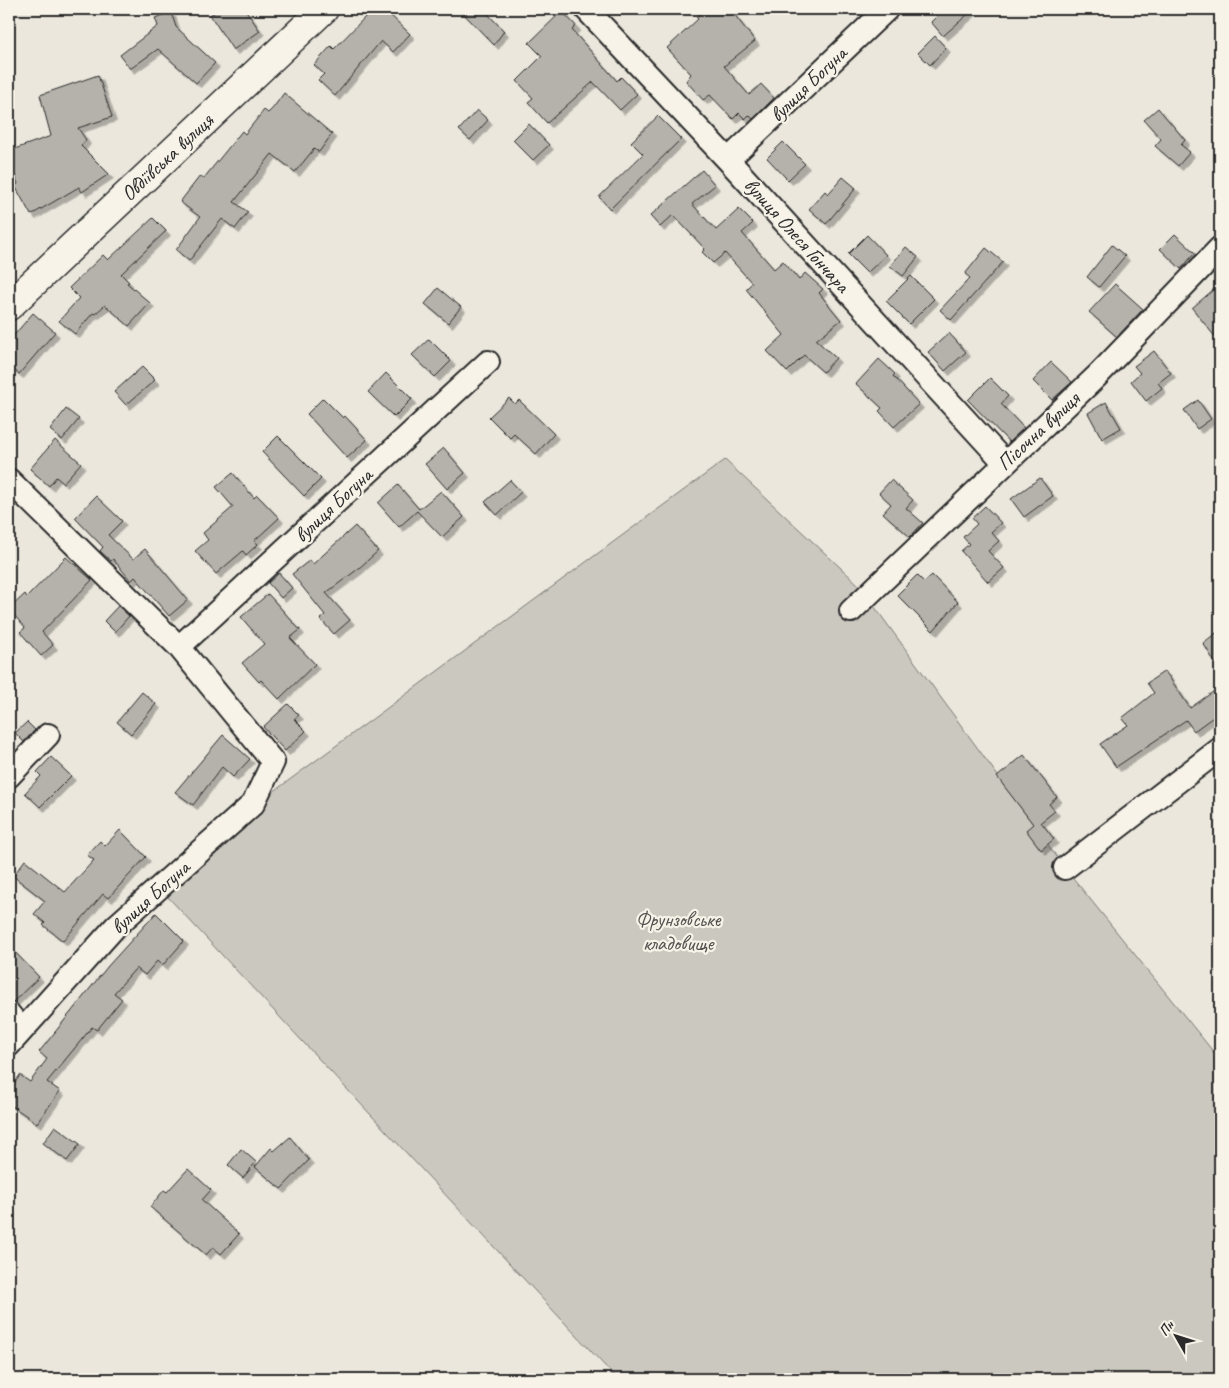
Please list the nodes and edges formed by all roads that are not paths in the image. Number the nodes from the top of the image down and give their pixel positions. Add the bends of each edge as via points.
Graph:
1 (324, 9) edge
2 (586, 9) edge
3 (887, 9) edge
4 (728, 160) junction
5 (1220, 248) edge
6 (9, 306) edge
7 (488, 362) dead end
8 (1005, 463) junction
9 (9, 480) edge
10 (851, 611) dead end
11 (179, 647) junction
12 (48, 735) dead end
13 (1220, 749) edge
14 (9, 776) edge
15 (1065, 868) dead end
16 (13, 1030) edge

1 - 6 main road, Овдіївська вулиця
2 - 4 street, вулиця Олеся Гончара
3 - 4 street, вулиця Богуна
4 - 8 street, вулиця Олеся Гончара
5 - 8 street, Пісочна вулиця via 1098,375
7 - 11 street, вулиця Богуна
8 - 10 street, Пісочна вулиця
9 - 11 street
11 - 16 street, вулиця Богуна via 273,762 253,804 116,926
12 - 14 street
13 - 15 street

